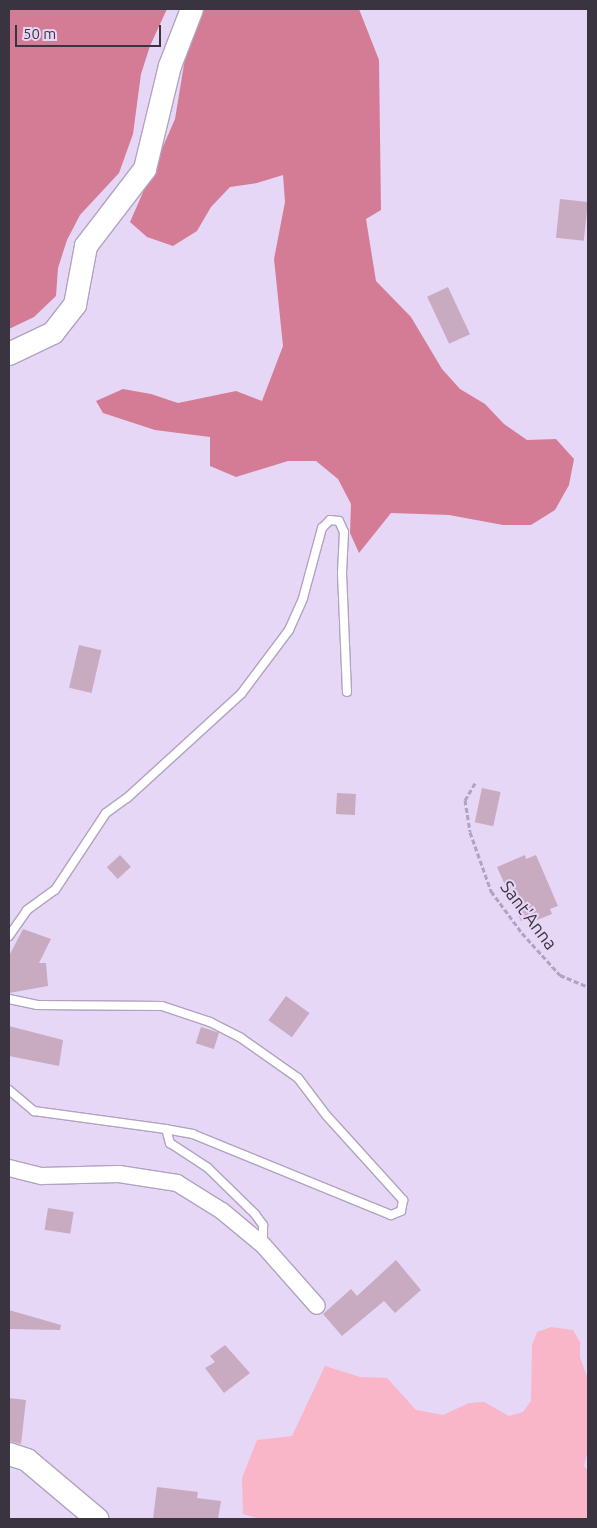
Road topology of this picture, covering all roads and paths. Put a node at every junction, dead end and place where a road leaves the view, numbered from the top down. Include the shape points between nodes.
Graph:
1 (192, 9) edge
2 (9, 354) edge
3 (347, 692) dead end
4 (475, 783) dead end
5 (9, 936) edge
6 (588, 987) edge
7 (9, 999) edge
8 (9, 1090) edge
9 (166, 1129) junction
10 (9, 1168) edge
11 (263, 1245) junction
12 (317, 1306) dead end
13 (9, 1454) edge
14 (97, 1519) edge

1 - 2 main road via 170,66 145,169 86,246 75,305 54,333
3 - 5 lane via 342,573 344,532 339,521 330,520 322,528 303,598 289,630 241,694 127,798 106,813 55,890 27,910
4 - 6 path, Sant'Anna via 465,800 470,832 491,891 522,933 560,974
7 - 9 lane via 37,1004 162,1006 234,1034 298,1078 326,1115 392,1185 403,1200 403,1207 399,1213 388,1213 193,1134
8 - 9 lane via 34,1110
9 - 11 lane via 170,1143 208,1168 255,1214 263,1225
10 - 11 street via 42,1176 119,1174 177,1183 222,1211
11 - 12 street
13 - 14 main road via 27,1460

